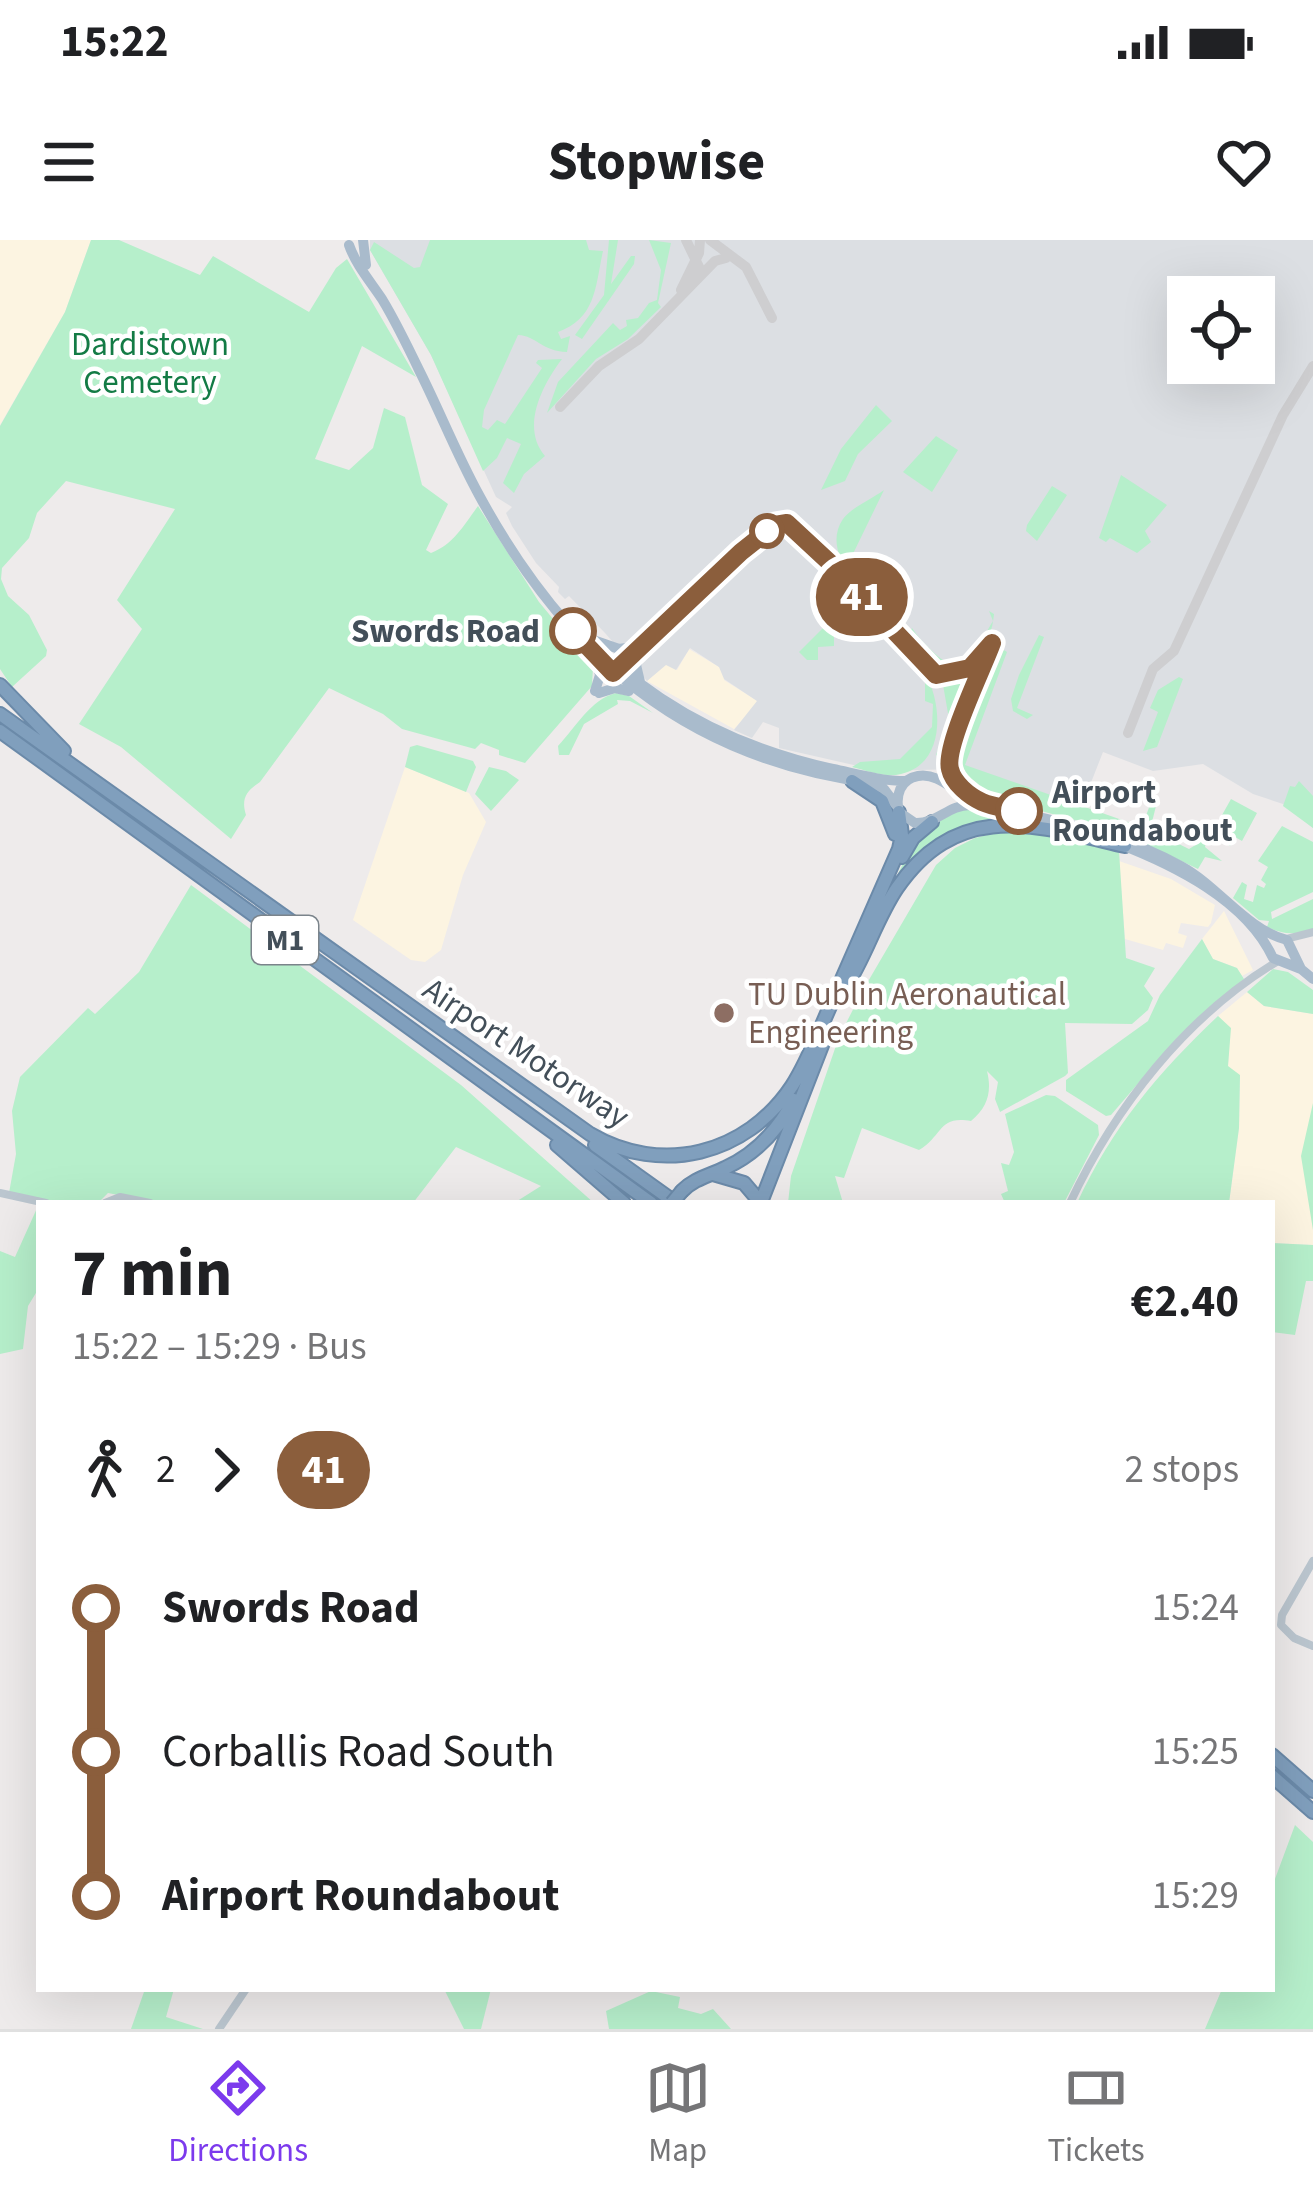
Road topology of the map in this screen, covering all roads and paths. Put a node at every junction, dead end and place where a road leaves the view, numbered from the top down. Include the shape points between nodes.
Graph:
1 (353, 241) edge
2 (587, 637) junction
3 (596, 657) junction
4 (0, 685) edge
5 (640, 690) junction
6 (0, 715) edge
7 (0, 733) edge
8 (852, 781) junction
9 (906, 781) junction
10 (945, 784) junction
11 (983, 808) junction
12 (898, 810) junction
13 (937, 819) junction
14 (1066, 831) junction
15 (1125, 846) junction
16 (197, 855) junction
17 (884, 882) junction
18 (1313, 932) edge
19 (1289, 943) junction
20 (1275, 958) junction
21 (1301, 969) junction
22 (1313, 979) edge
23 (844, 983) junction
24 (429, 1023) junction
25 (450, 1059) junction
26 (706, 1175) junction
27 (0, 1193) edge
28 (676, 1199) edge
29 (620, 1200) edge
30 (646, 1200) edge
31 (759, 1200) edge
32 (762, 1200) edge
33 (1072, 1200) edge
34 (36, 1201) edge
35 (1313, 1561) edge
36 (1313, 1646) edge
37 (1275, 1758) edge
38 (1275, 1779) edge
39 (1313, 1791) edge
40 (1311, 1811) edge
41 (244, 1992) edge
42 (219, 2029) edge

1 - 2 main road via 496,515
1 - 3 main road via 491,516
2 - 5 main road
2 - 5 main road via 641,649
3 - 5 main road
3 - 5 main road via 597,692
4 - 16 highway, M1 via 53,742
5 - 8 main road via 726,745
5 - 9 main road via 756,748
6 - 16 highway, Airport Motorway / M1
7 - 25 highway, Airport Motorway / M1
8 - 12 main road via 878,785
8 - 17 highway, M1 via 877,795 893,824
9 - 10 main road via 927,776
9 - 12 main road
10 - 13 main road via 948,803
10 - 19 main road via 966,798 1101,832 1168,859
11 - 13 main road via 961,805
11 - 14 main road
11 - 15 main road
12 - 13 main road via 915,824
12 - 17 highway, Airport Motorway / M1 via 901,842
13 - 23 highway, Airport Motorway / M1 via 913,838 894,870
14 - 15 highway, M1
14 - 23 highway, M1 via 988,827 928,855 896,890
15 - 20 main road via 1213,893
16 - 24 highway, Airport Motorway / M1
17 - 23 highway, Airport Motorway / M1
18 - 19 street
19 - 20 main road
19 - 20 main road via 1272,943
19 - 21 main road
20 - 21 main road
20 - 33 street via 1150,1074
21 - 22 main road
23 - 24 highway, Airport Motorway / M1 via 770,1112 722,1145 682,1156 603,1142
23 - 26 highway, M1 via 790,1107 746,1158
23 - 32 highway, Airport Motorway / M1
24 - 28 highway, M1
25 - 29 highway, M1
25 - 30 highway, M1
26 - 28 highway, M1
26 - 31 highway, M1 via 736,1179
27 - 34 street
35 - 36 street via 1281,1625
37 - 39 highway
38 - 40 highway
41 - 42 street

